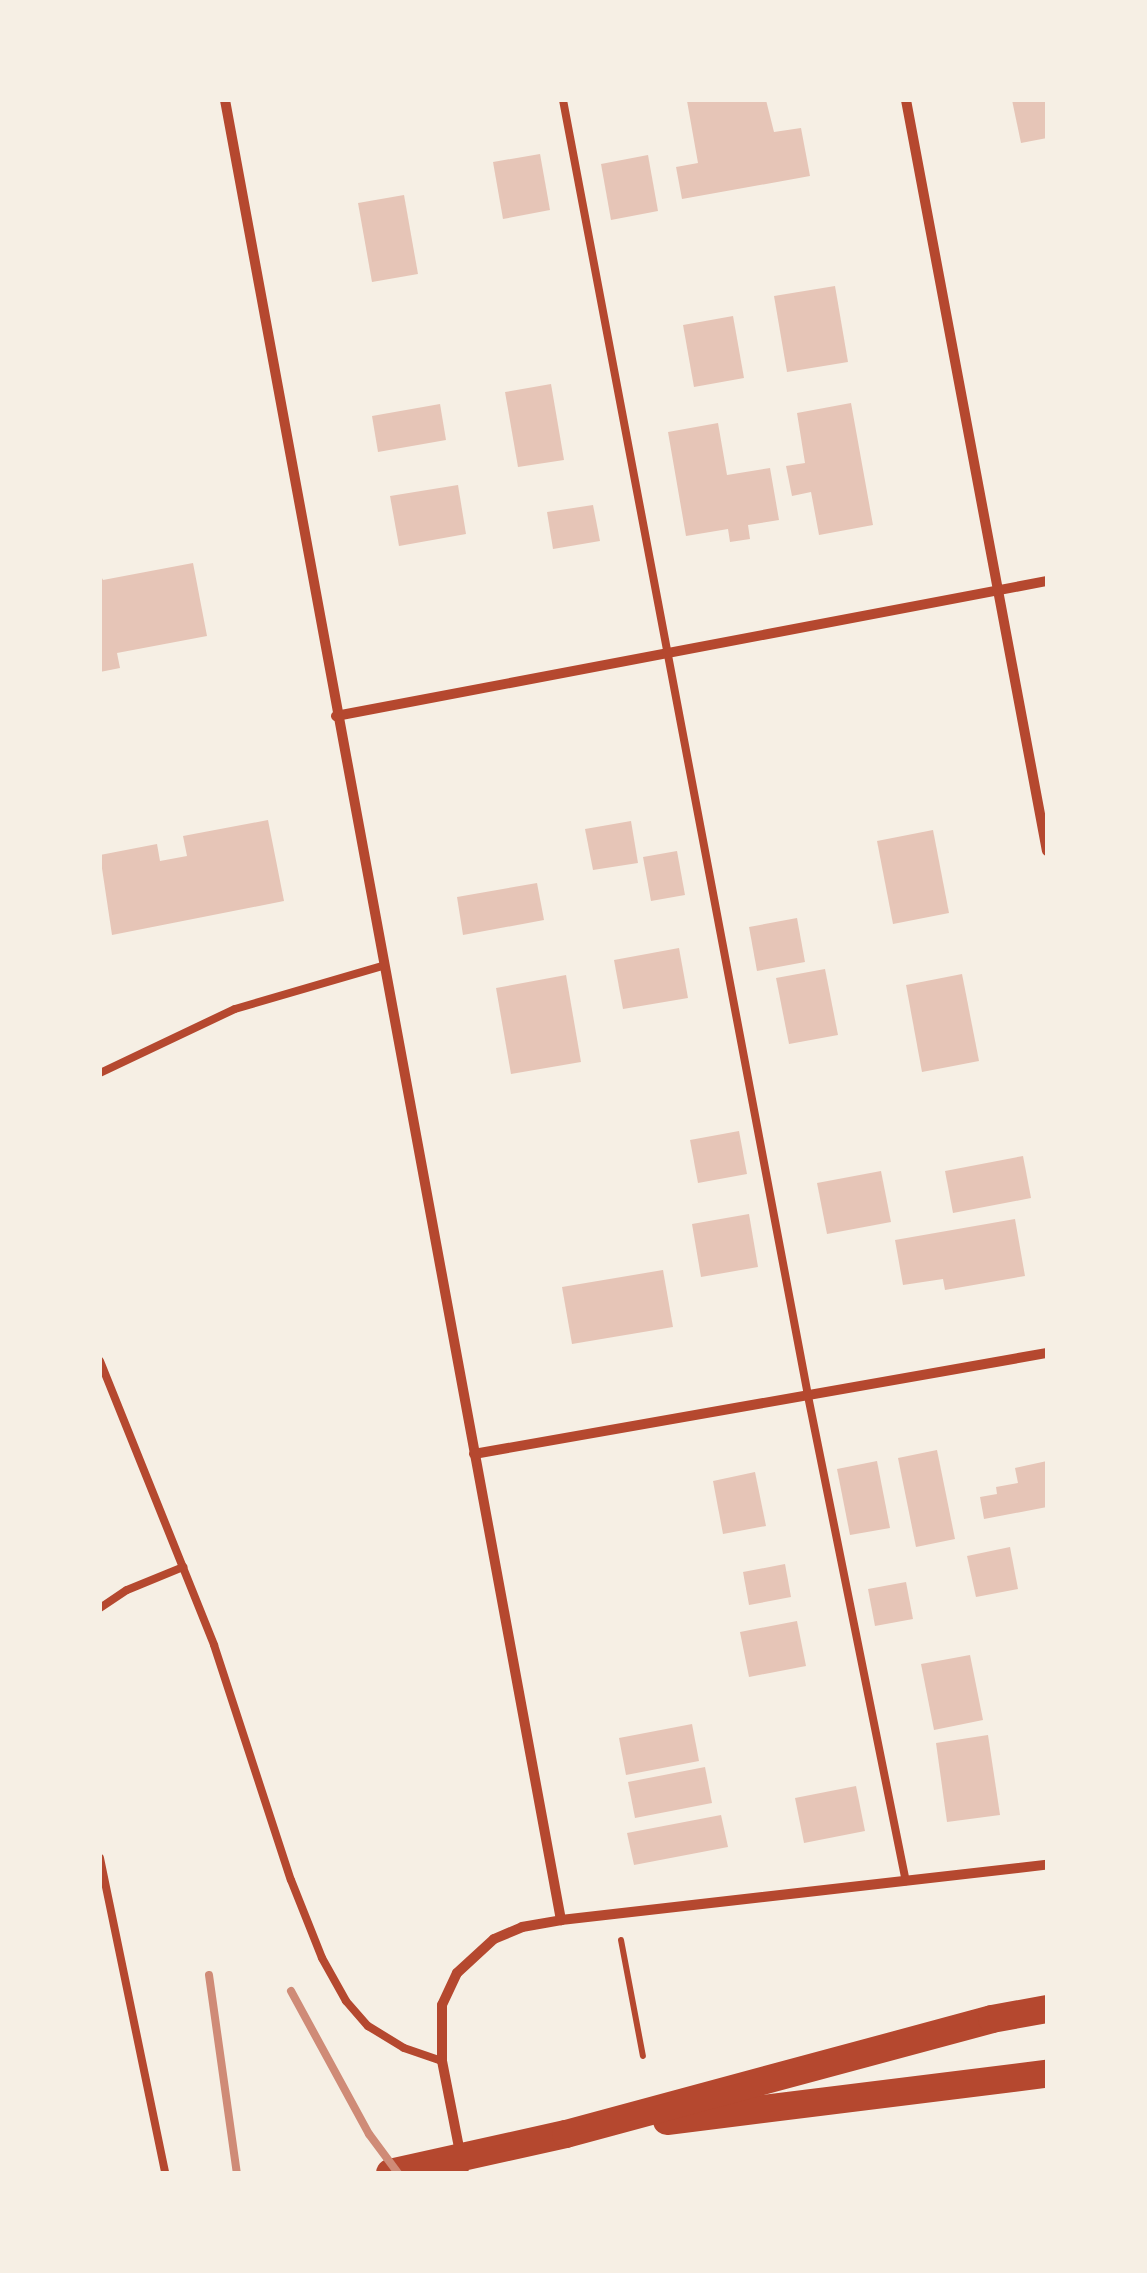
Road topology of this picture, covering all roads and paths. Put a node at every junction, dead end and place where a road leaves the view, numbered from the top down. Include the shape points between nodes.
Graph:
1 (226, 100) edge
2 (563, 100) edge
3 (906, 100) edge
4 (1047, 582) edge
5 (999, 591) junction
6 (668, 653) junction
7 (336, 716) junction
8 (1047, 851) edge
9 (382, 966) junction
10 (100, 1073) edge
11 (1047, 1353) edge
12 (100, 1361) edge
13 (808, 1396) junction
14 (474, 1454) junction
15 (183, 1567) junction
16 (100, 1608) edge
17 (100, 1858) edge
18 (1047, 1865) edge
19 (906, 1880) junction
20 (561, 1920) junction
21 (621, 1940) dead end
22 (1047, 2009) edge
23 (643, 2056) dead end
24 (442, 2061) junction
25 (1047, 2074) edge
26 (566, 2134) junction
27 (165, 2173) edge
28 (390, 2173) edge
29 (464, 2173) edge

1 - 7 street
2 - 6 lane
3 - 5 street
4 - 5 street
5 - 6 street
5 - 8 street
6 - 7 street
6 - 13 lane
7 - 9 street
9 - 10 lane via 235,1009
9 - 14 street
11 - 13 street
12 - 15 lane
13 - 14 street
13 - 19 lane
14 - 20 street
15 - 16 lane
15 - 24 lane via 291,1880 333,1980 368,2026
17 - 27 lane
18 - 19 street
19 - 20 street
20 - 24 street via 494,1938 457,1973 442,2005
21 - 23 path
22 - 26 highway
24 - 29 street
25 - 26 highway
26 - 28 highway

